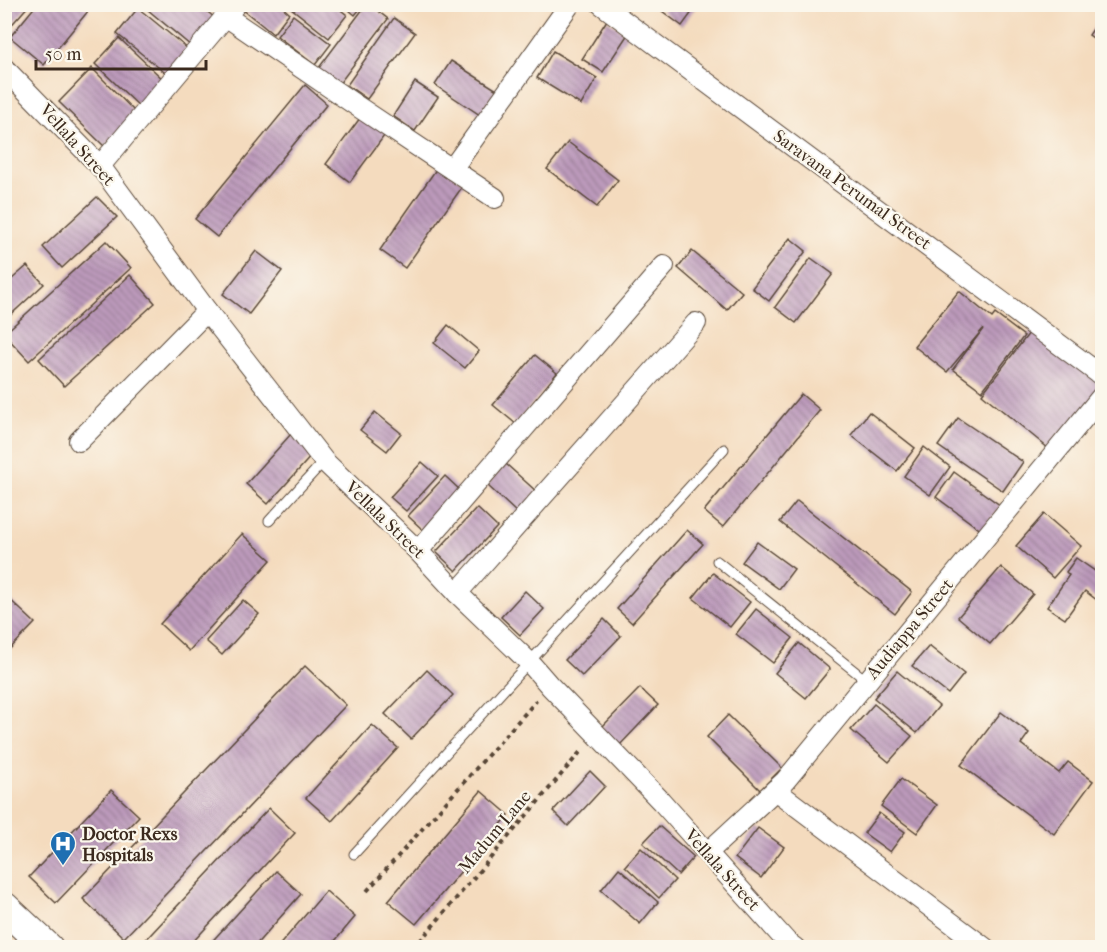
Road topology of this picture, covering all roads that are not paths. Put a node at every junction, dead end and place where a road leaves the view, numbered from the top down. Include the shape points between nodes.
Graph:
1 (570, 4) edge
2 (601, 4) edge
3 (231, 11) edge
4 (4, 68) edge
5 (100, 166) junction
6 (452, 169) junction
7 (495, 198) dead end
8 (664, 266) dead end
9 (207, 311) junction
10 (696, 323) dead end
11 (1102, 376) edge
12 (1102, 396) edge
13 (79, 441) dead end
14 (724, 449) dead end
15 (324, 460) junction
16 (269, 522) dead end
17 (418, 551) junction
18 (717, 561) dead end
19 (457, 593) junction
20 (530, 663) junction
21 (867, 681) junction
22 (775, 790) junction
23 (707, 853) junction
24 (354, 854) dead end
25 (4, 907) edge
26 (48, 948) edge
27 (795, 948) edge
28 (985, 948) edge

1 - 6 street
2 - 11 street, Saravana Perumal Street
3 - 5 street
3 - 6 street
4 - 5 street, Vellala Street
5 - 9 street, Vellala Street
6 - 7 street
8 - 17 street
9 - 13 street
9 - 15 street, Vellala Street
10 - 19 street
12 - 21 street, Audiappa Street
14 - 20 lane
15 - 16 lane
15 - 17 street, Vellala Street
17 - 19 street, Vellala Street
18 - 21 lane
19 - 20 street, Vellala Street
20 - 23 street, Vellala Street
20 - 24 lane
21 - 22 street, Audiappa Street
22 - 23 street, Audiappa Street
22 - 28 street
23 - 27 street, Vellala Street
25 - 26 main road

